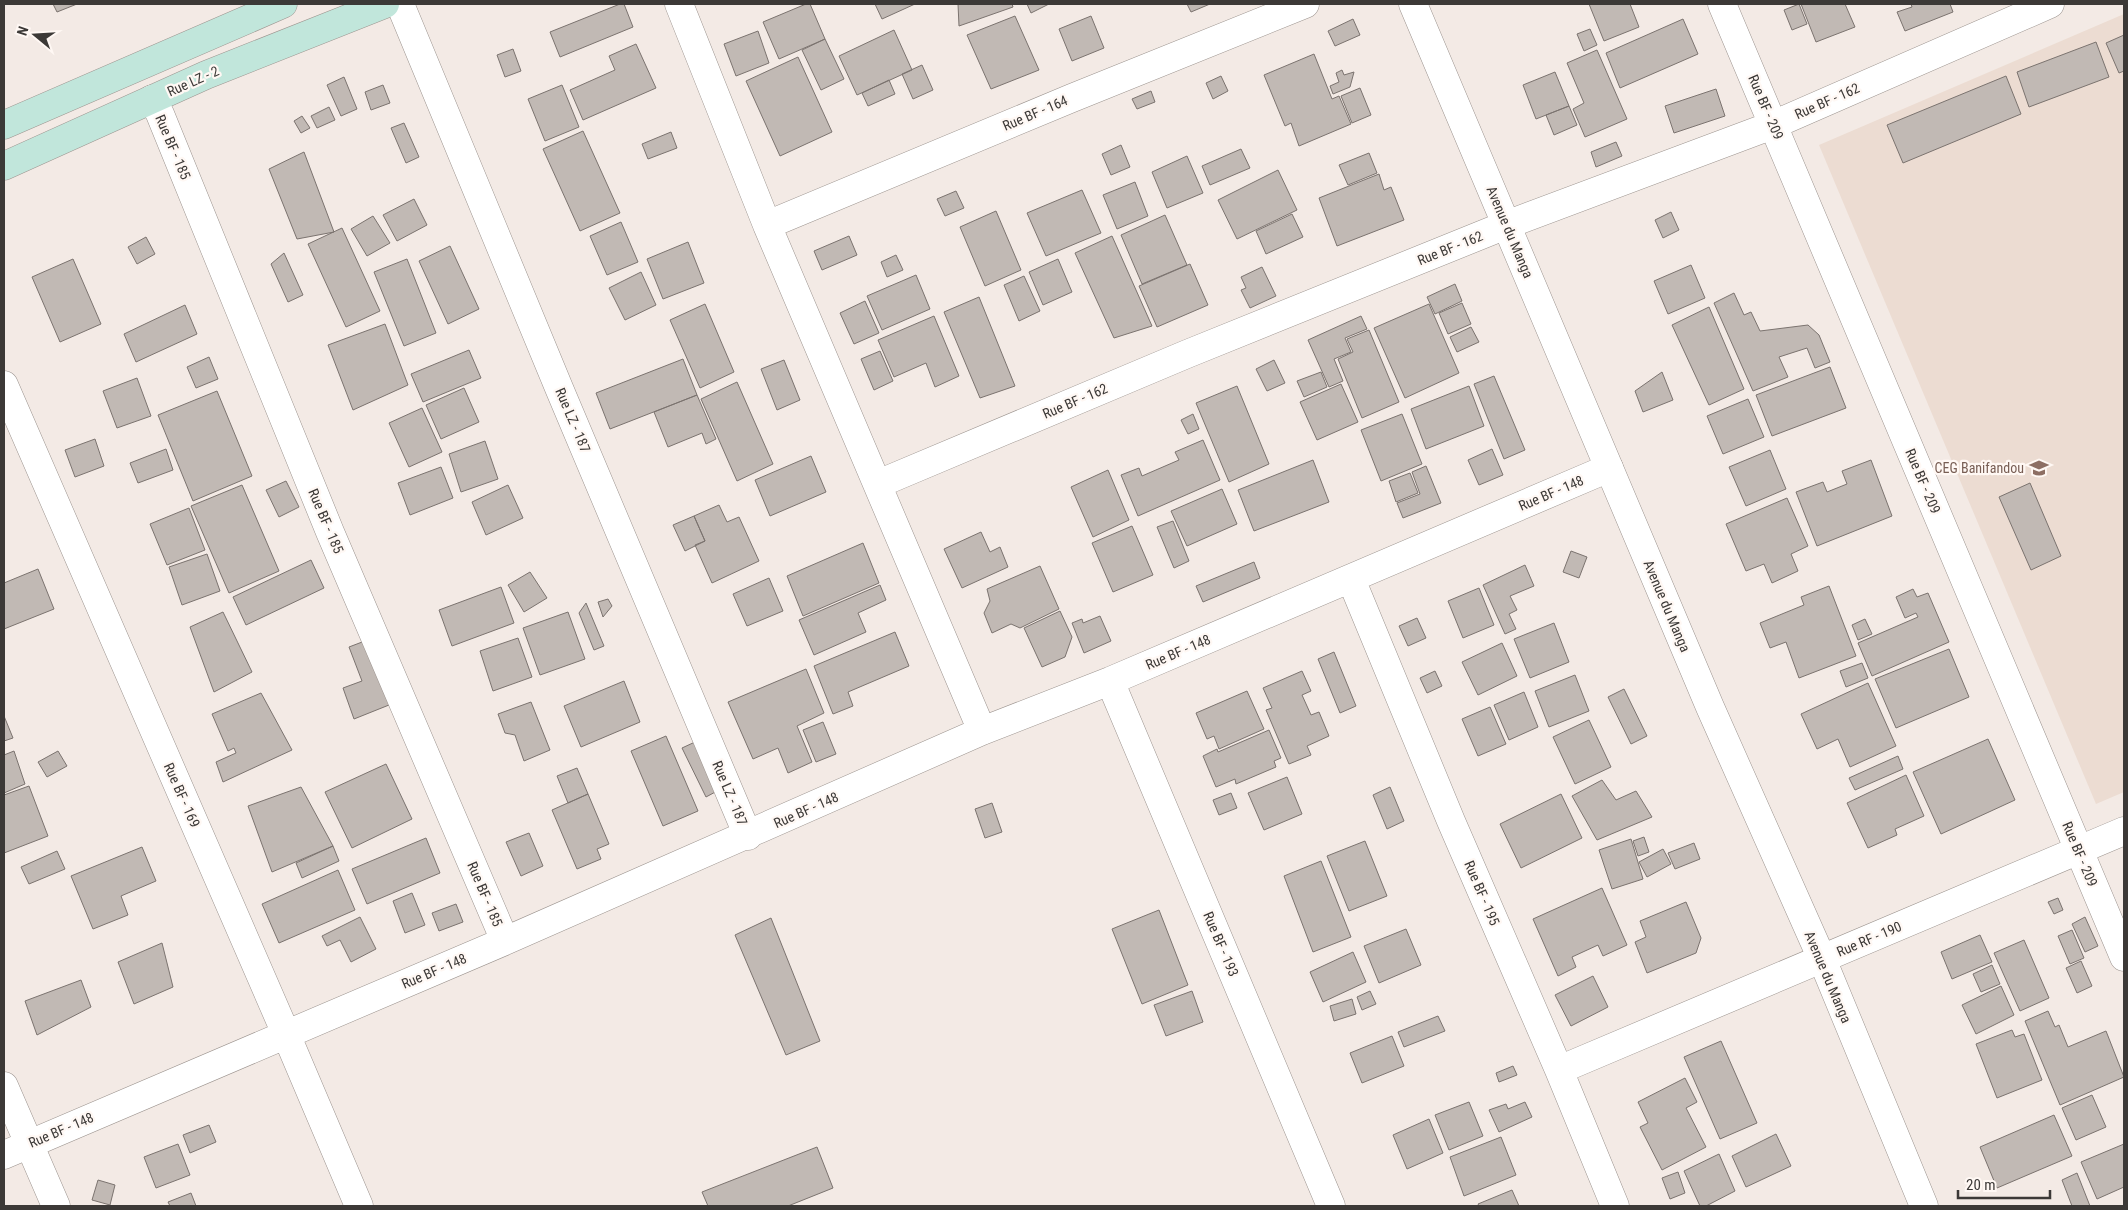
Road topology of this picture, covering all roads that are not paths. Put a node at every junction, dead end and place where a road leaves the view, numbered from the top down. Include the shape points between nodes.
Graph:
1 (283, 4) edge
2 (385, 4) edge
3 (400, 4) edge
4 (679, 4) edge
5 (1305, 4) edge
6 (1413, 4) edge
7 (1722, 4) edge
8 (2050, 4) edge
9 (152, 99) junction
10 (4, 125) edge
11 (1773, 125) junction
12 (4, 166) edge
13 (766, 225) junction
14 (1506, 225) junction
15 (4, 385) edge
16 (1609, 468) junction
17 (878, 484) junction
18 (1351, 579) junction
19 (1110, 681) junction
20 (982, 731) junction
21 (2124, 831) edge
22 (748, 836) junction
23 (2079, 851) junction
24 (505, 942) junction
25 (2124, 958) edge
26 (1822, 959) junction
27 (286, 1034) junction
28 (1559, 1070) junction
29 (4, 1086) edge
30 (29, 1144) junction
31 (4, 1155) edge
32 (56, 1206) edge
33 (359, 1206) edge
34 (1331, 1206) edge
35 (1615, 1206) edge
36 (1924, 1206) edge

1 - 10 main road
2 - 9 main road, Rue LZ - 2
3 - 22 street, Rue LZ - 187
4 - 13 street
5 - 13 street, Rue BF - 164
6 - 14 street, Avenue du Manga
7 - 11 street, Rue BF - 209
8 - 11 street, Rue BF - 162
9 - 12 main road, Rue LZ - 2
9 - 24 street, Rue BF - 185 via 330,532
11 - 14 street, Rue BF - 162
11 - 23 street, Rue BF - 209
13 - 17 street
14 - 16 street, Avenue du Manga
14 - 17 street, Rue BF - 162
15 - 27 street, Rue BF - 169
16 - 18 street, Rue BF - 148
16 - 26 street, Avenue du Manga
17 - 20 street
18 - 19 street, Rue BF - 148
18 - 28 street, Rue BF - 195
19 - 20 street, Rue BF - 148
19 - 34 street, Rue BF - 193
20 - 22 street, Rue BF - 148
21 - 23 street, Rue RF - 190
22 - 24 street, Rue BF - 148
23 - 25 street, Rue BF - 209
23 - 26 street, Rue RF - 190
24 - 27 street, Rue BF - 148
26 - 28 street, Rue RF - 190
26 - 36 street, Avenue du Manga
27 - 30 street, Rue BF - 148
27 - 33 street, Rue BF - 169
28 - 35 street, Rue BF - 195
29 - 30 street
30 - 31 street, Rue BF - 148
30 - 32 street

